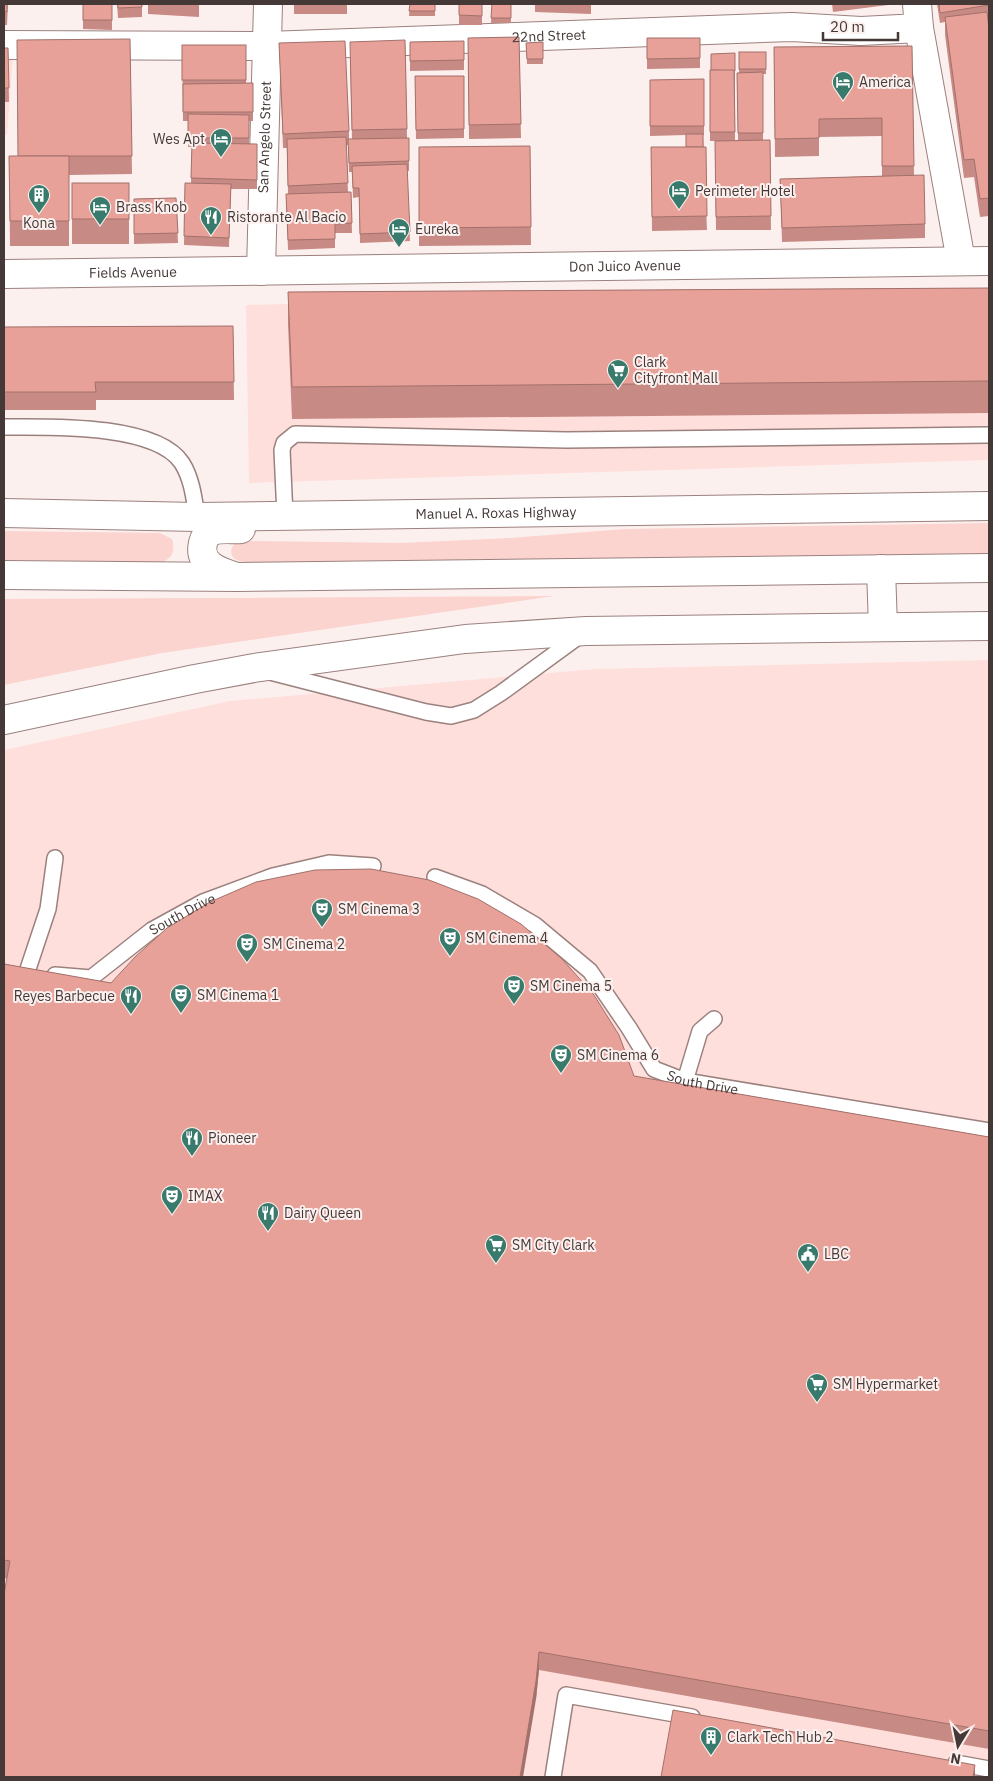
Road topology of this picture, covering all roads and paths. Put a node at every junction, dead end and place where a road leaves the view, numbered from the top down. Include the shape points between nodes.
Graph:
1 (268, 4) edge
2 (918, 16) edge
3 (4, 45) edge
4 (267, 46) junction
5 (961, 261) junction
6 (989, 261) edge
7 (262, 271) junction
8 (4, 274) edge
9 (4, 427) edge
10 (989, 435) edge
11 (989, 506) edge
12 (4, 513) edge
13 (525, 514) junction
14 (285, 516) junction
15 (197, 517) junction
16 (989, 568) edge
17 (881, 569) junction
18 (4, 575) edge
19 (236, 577) junction
20 (989, 626) edge
21 (882, 627) junction
22 (586, 631) junction
23 (254, 668) junction
24 (4, 720) edge
25 (55, 858) dead end
26 (373, 866) dead end
27 (435, 877) dead end
28 (714, 1019) dead end
29 (685, 1081) junction
30 (989, 1131) edge
31 (704, 1719) edge
32 (940, 1760) edge
33 (989, 1769) edge
34 (553, 1777) edge

1 - 4 main road, San Angelo Street
2 - 4 main road, 22nd Street via 861,31 792,27
2 - 5 main road
3 - 4 main road, 22nd Street
4 - 7 main road, San Angelo Street
5 - 6 main road, Don Juico Avenue
5 - 7 main road, Don Juico Avenue
7 - 8 main road, Fields Avenue
9 - 15 lane via 100,429 127,434 165,448 180,460 190,478
10 - 14 lane via 566,440 295,434 284,443 282,450
11 - 13 main road, Manuel A. Roxas Highway
12 - 15 main road, Manuel A. Roxas Highway
13 - 14 main road, Manuel A. Roxas Highway
13 - 19 main road via 502,525 216,530 209,533 202,546 207,563 213,569
14 - 15 main road, Manuel A. Roxas Highway
16 - 17 main road
17 - 19 main road
17 - 21 main road
18 - 19 main road
20 - 21 main road
21 - 22 main road
22 - 23 main road via 465,639
22 - 23 lane via 474,710 451,716
23 - 24 main road
25 - 26 lane, South Drive via 48,909 19,971 91,978 152,930 202,902 273,876 329,863
27 - 29 lane, South Drive via 482,894 535,925 590,971 654,1069
28 - 29 lane via 700,1031
29 - 30 lane, South Drive
31 - 34 lane via 566,1694
32 - 33 lane

